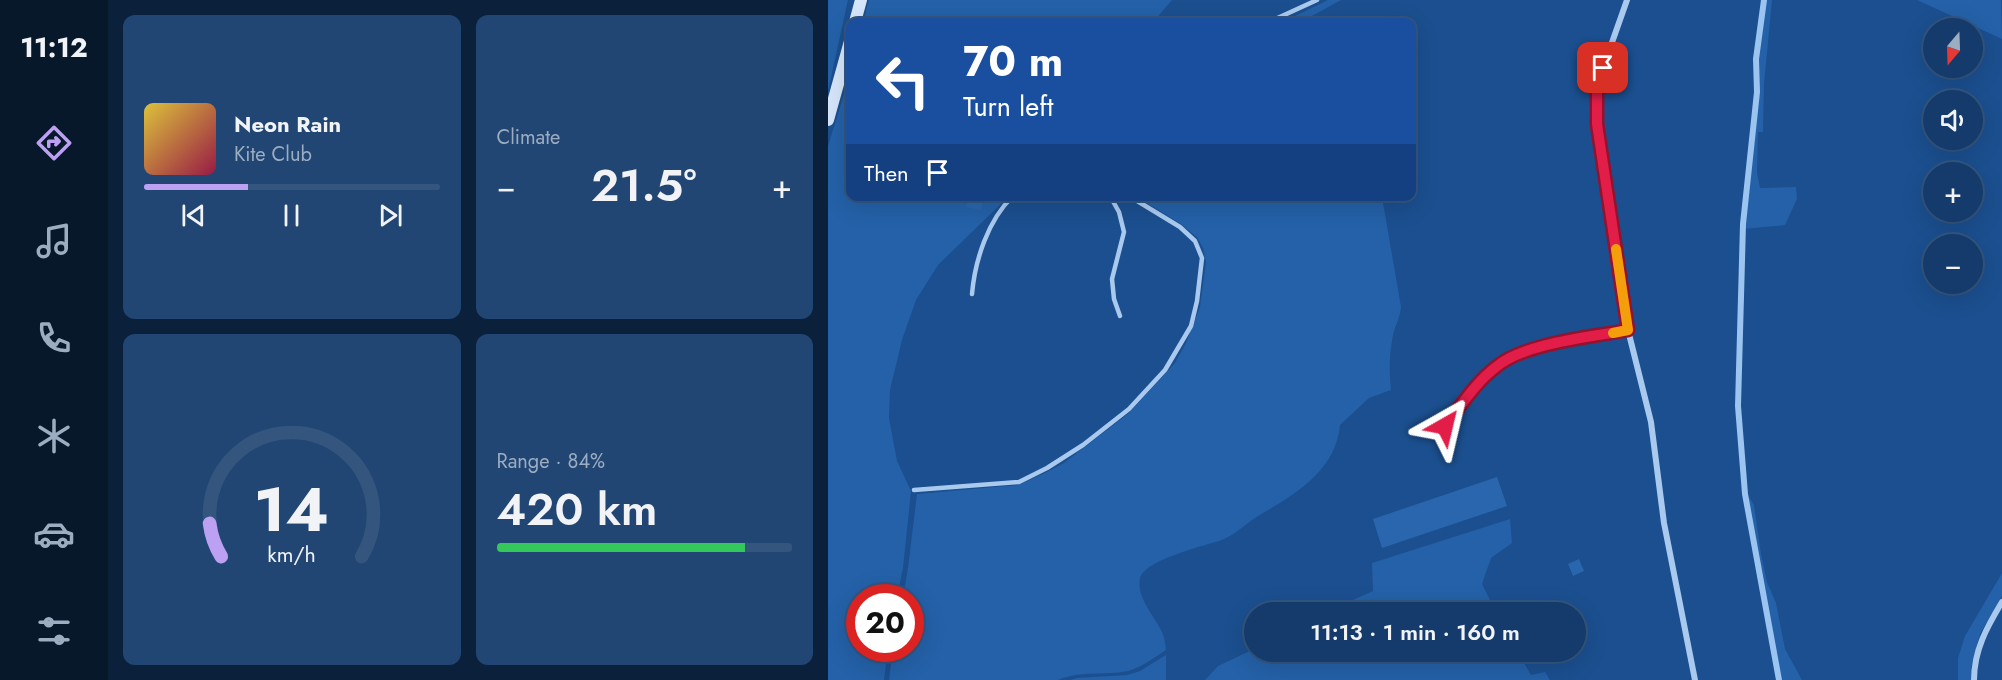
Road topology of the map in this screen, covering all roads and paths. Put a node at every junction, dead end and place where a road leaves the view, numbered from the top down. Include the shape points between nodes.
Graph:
1 (861, 0) edge
2 (1317, 0) edge
3 (1627, 0) edge
4 (856, 18) edge
5 (1278, 18) edge
6 (846, 55) edge
7 (828, 120) edge
8 (1008, 201) edge
9 (1113, 201) edge
10 (1137, 201) edge
11 (972, 294) dead end
12 (1120, 316) dead end
13 (1628, 330) junction
14 (1445, 426) dead end
15 (914, 490) dead end
16 (2002, 602) edge
17 (1695, 680) edge
18 (1974, 680) edge

1 - 4 main road
2 - 5 lane
3 - 13 street via 1603,68 1597,114
6 - 7 main road
8 - 11 lane via 988,234 974,270
9 - 12 lane via 1124,232 1112,279
10 - 15 lane via 1180,227 1195,241 1202,258 1191,326 1165,370 1129,409 1083,445 1019,482
13 - 14 lane via 1520,353 1497,365
13 - 17 street via 1651,422 1664,523
16 - 18 street via 1983,635

